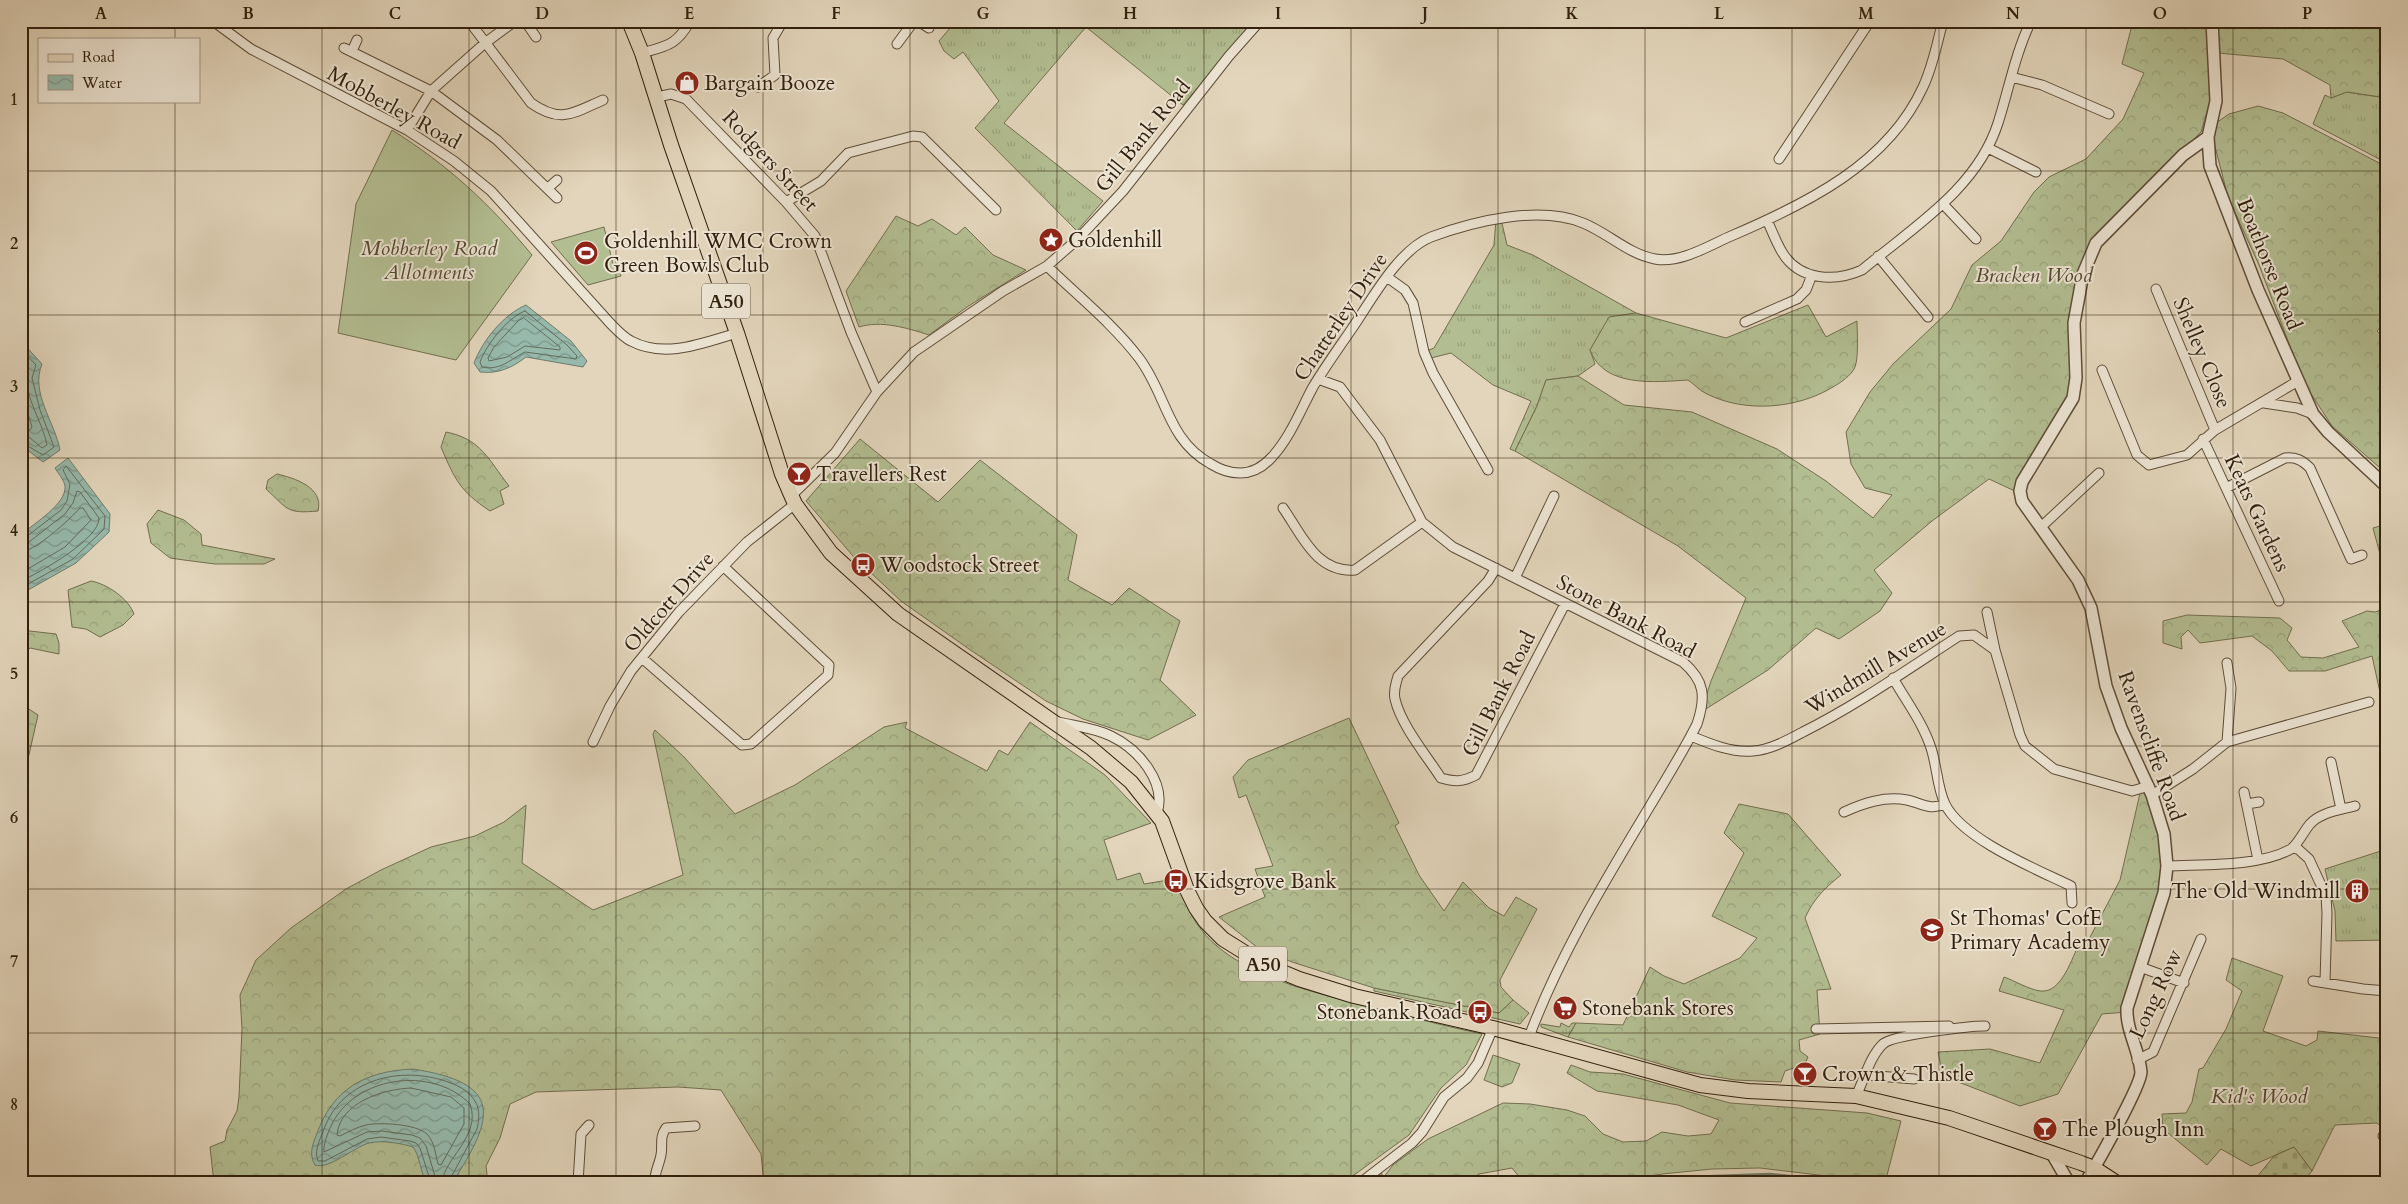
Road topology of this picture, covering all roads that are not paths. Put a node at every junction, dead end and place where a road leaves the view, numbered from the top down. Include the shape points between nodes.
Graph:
1 (213, 21) edge
2 (469, 21) edge
3 (515, 21) edge
4 (525, 21) edge
5 (629, 21) edge
6 (690, 21) edge
7 (784, 21) edge
8 (914, 21) edge
9 (918, 21) edge
10 (1260, 21) edge
11 (1870, 21) edge
12 (1943, 21) edge
13 (2031, 21) edge
14 (2212, 21) edge
15 (929, 28) dead end
16 (536, 37) dead end
17 (358, 40) dead end
18 (485, 43) junction
19 (897, 44) dead end
20 (642, 53) junction
21 (2011, 77) junction
22 (758, 87) dead end
23 (431, 91) junction
24 (657, 97) junction
25 (603, 100) dead end
26 (2104, 100) dead end
27 (407, 130) junction
28 (2208, 137) junction
29 (1988, 148) junction
30 (1779, 159) dead end
31 (2036, 172) dead end
32 (557, 180) dead end
33 (548, 188) junction
34 (557, 198) dead end
35 (786, 202) junction
36 (1943, 204) junction
37 (996, 210) dead end
38 (1767, 220) junction
39 (1976, 239) dead end
40 (1878, 256) junction
41 (1047, 266) junction
42 (1812, 275) junction
43 (1387, 278) junction
44 (2156, 290) dead end
45 (1928, 317) dead end
46 (1744, 322) dead end
47 (737, 333) junction
48 (2102, 370) dead end
49 (1318, 378) junction
50 (2298, 382) junction
51 (877, 392) junction
52 (2264, 403) junction
53 (2313, 414) junction
54 (2215, 430) junction
55 (2204, 439) junction
56 (1488, 470) dead end
57 (2099, 473) dead end
58 (2387, 486) edge
59 (2226, 488) junction
60 (1554, 496) dead end
61 (792, 501) junction
62 (1283, 508) dead end
63 (1422, 522) junction
64 (2041, 527) junction
65 (2362, 555) dead end
66 (722, 566) junction
67 (1496, 568) junction
68 (1515, 578) junction
69 (2279, 602) dead end
70 (1565, 604) junction
71 (1987, 612) dead end
72 (1995, 650) junction
73 (642, 658) junction
74 (2231, 668) dead end
75 (1893, 678) junction
76 (2369, 702) dead end
77 (1050, 719) junction
78 (1691, 736) junction
79 (593, 742) dead end
80 (2227, 742) junction
81 (2331, 762) dead end
82 (2150, 791) junction
83 (2244, 792) dead end
84 (2259, 802) dead end
85 (1945, 804) junction
86 (2247, 804) junction
87 (2355, 806) dead end
88 (2341, 809) junction
89 (1844, 812) dead end
90 (1157, 813) junction
91 (2292, 848) junction
92 (2258, 860) junction
93 (2167, 866) junction
94 (2072, 903) dead end
95 (2201, 939) dead end
96 (2140, 967) junction
97 (2313, 981) dead end
98 (2325, 982) junction
99 (2184, 983) junction
100 (2387, 990) edge
101 (1960, 1026) junction
102 (1985, 1026) dead end
103 (1493, 1028) junction
104 (1816, 1029) dead end
105 (1529, 1037) junction
106 (2137, 1060) junction
107 (1866, 1075) junction
108 (1914, 1080) dead end
109 (1856, 1096) junction
110 (589, 1125) dead end
111 (695, 1126) dead end
112 (2051, 1152) junction
113 (2094, 1168) junction
114 (578, 1183) edge
115 (655, 1183) edge
116 (1360, 1183) edge
117 (2069, 1183) edge
118 (2085, 1183) edge
119 (2117, 1183) edge

1 - 27 street, Mobberley Road via 259,54
2 - 18 street
3 - 18 street
4 - 16 street
5 - 20 main road, A50
6 - 20 street via 680,38 672,44
7 - 22 street via 773,38 777,77
8 - 19 street
9 - 15 street
10 - 41 street, Gill Bank Road via 1123,191 1079,238
11 - 30 street
12 - 38 street, Chatterley Drive via 1924,84 1898,129 1876,152 1806,202
13 - 21 street
14 - 28 street, Boathorse Road via 2216,101
17 - 23 street via 348,50
18 - 23 street
18 - 25 street via 531,103 543,111 556,116 570,114
20 - 24 main road, A50
21 - 26 street via 2042,85 2105,112
21 - 29 street
23 - 27 street
23 - 33 street via 497,140
24 - 35 street, Rodgers Street via 671,94 686,99
24 - 47 main road, A50
27 - 47 street, Mobberley Road via 454,161 491,191 629,340 642,346 686,348
28 - 50 street, Boathorse Road via 2210,166
28 - 64 street, Ravenscliffe Road via 2183,155 2096,243 2083,274 2074,323 2076,378 2073,398 2022,482 2020,491 2022,501
29 - 31 street
29 - 36 street via 1969,177
32 - 33 street
33 - 34 street
35 - 37 street via 821,181 848,153 912,136 922,137
35 - 51 street, Rodgers Street via 815,236
36 - 39 street
36 - 40 street
38 - 42 street via 1783,254
38 - 43 street, Chatterley Drive via 1694,252 1674,259 1656,260 1584,223 1526,214 1428,238 1408,253
40 - 42 street via 1862,270 1846,277
40 - 45 street
41 - 49 street, Chatterley Drive via 1140,359 1156,385 1176,433 1194,453 1218,468 1241,473 1256,470 1271,458
41 - 51 street via 1003,291 914,352
42 - 46 street via 1806,290 1797,299
43 - 49 street, Chatterley Drive
43 - 56 street via 1405,290 1412,303 1424,352 1433,373
44 - 54 street, Shelley Close
47 - 61 main road, A50
48 - 55 street via 2137,455 2149,465 2187,455
49 - 63 street, Stone Bank Road via 1340,387 1380,440
50 - 52 street
50 - 53 street, Boathorse Road
51 - 61 street via 835,453
52 - 53 street
52 - 54 street
53 - 58 street, Boathorse Road
54 - 55 street
55 - 59 street, Keats Gardens
57 - 64 street
59 - 65 street via 2285,458 2303,461 2310,468 2352,560
59 - 69 street, Keats Gardens
60 - 68 street
61 - 66 street, Oldcott Drive
61 - 77 main road, A50 via 831,553 898,614
62 - 63 street via 1320,561 1341,571 1355,570
63 - 67 street, Stone Bank Road via 1452,547
64 - 82 street, Ravenscliffe Road via 2078,580 2091,608 2106,686
66 - 73 street, Oldcott Drive
66 - 73 street via 828,665 828,675 751,744 742,745
67 - 68 street, Stone Bank Road
67 - 70 street, Gill Bank Road via 1488,581 1398,676 1394,687 1402,717 1441,778 1453,782 1466,781 1476,775
68 - 70 street, Stone Bank Road
70 - 78 street, Stone Bank Road via 1683,662 1695,673 1703,698
71 - 72 street
72 - 75 street, Windmill Avenue via 1974,635 1959,636
72 - 82 street via 2020,735 2034,756 2054,769 2132,791
73 - 79 street, Oldcott Drive via 610,706
74 - 80 street
75 - 78 street, Windmill Avenue via 1831,718 1788,740 1754,751 1714,746
75 - 85 street via 1925,732
76 - 80 street
77 - 90 main road, A50 via 1110,762
77 - 90 street via 1110,736 1131,749 1155,781 1160,800
78 - 105 street, Stone Bank Road via 1600,889 1564,956
80 - 82 street via 2193,769
81 - 88 street via 2338,772
82 - 93 street, Ravenscliffe Road via 2164,834
83 - 86 street
84 - 86 street
85 - 89 street via 1930,808 1906,800 1882,800 1865,802
85 - 94 street via 1957,820 1978,838 2071,886
86 - 92 street
87 - 88 street
88 - 91 street via 2324,814 2311,823
90 - 103 main road, A50 via 1196,908 1205,921 1238,950 1299,979 1354,996
91 - 92 street
91 - 98 street via 2309,859 2326,896
92 - 93 street
93 - 96 street, Ravenscliffe Road via 2164,893
95 - 99 street, Long Row
96 - 99 street
96 - 106 street, Ravenscliffe Road via 2126,1022
97 - 98 street
98 - 100 street
99 - 106 street, Long Row via 2153,1052
101 - 102 street
101 - 104 street
101 - 107 street via 1895,1037 1883,1044
103 - 105 main road, A50
103 - 116 street via 1478,1063 1467,1078 1444,1097 1422,1132
105 - 109 main road, A50 via 1700,1085 1748,1091
106 - 113 street, Long Row via 2141,1073
107 - 108 street
107 - 109 street
109 - 112 main road, A50 via 1950,1118
110 - 114 street via 580,1134
111 - 115 street via 666,1128 662,1134 662,1154 654,1172
112 - 113 main road, A50
112 - 117 street
113 - 118 street, Long Row
113 - 119 main road, A50

